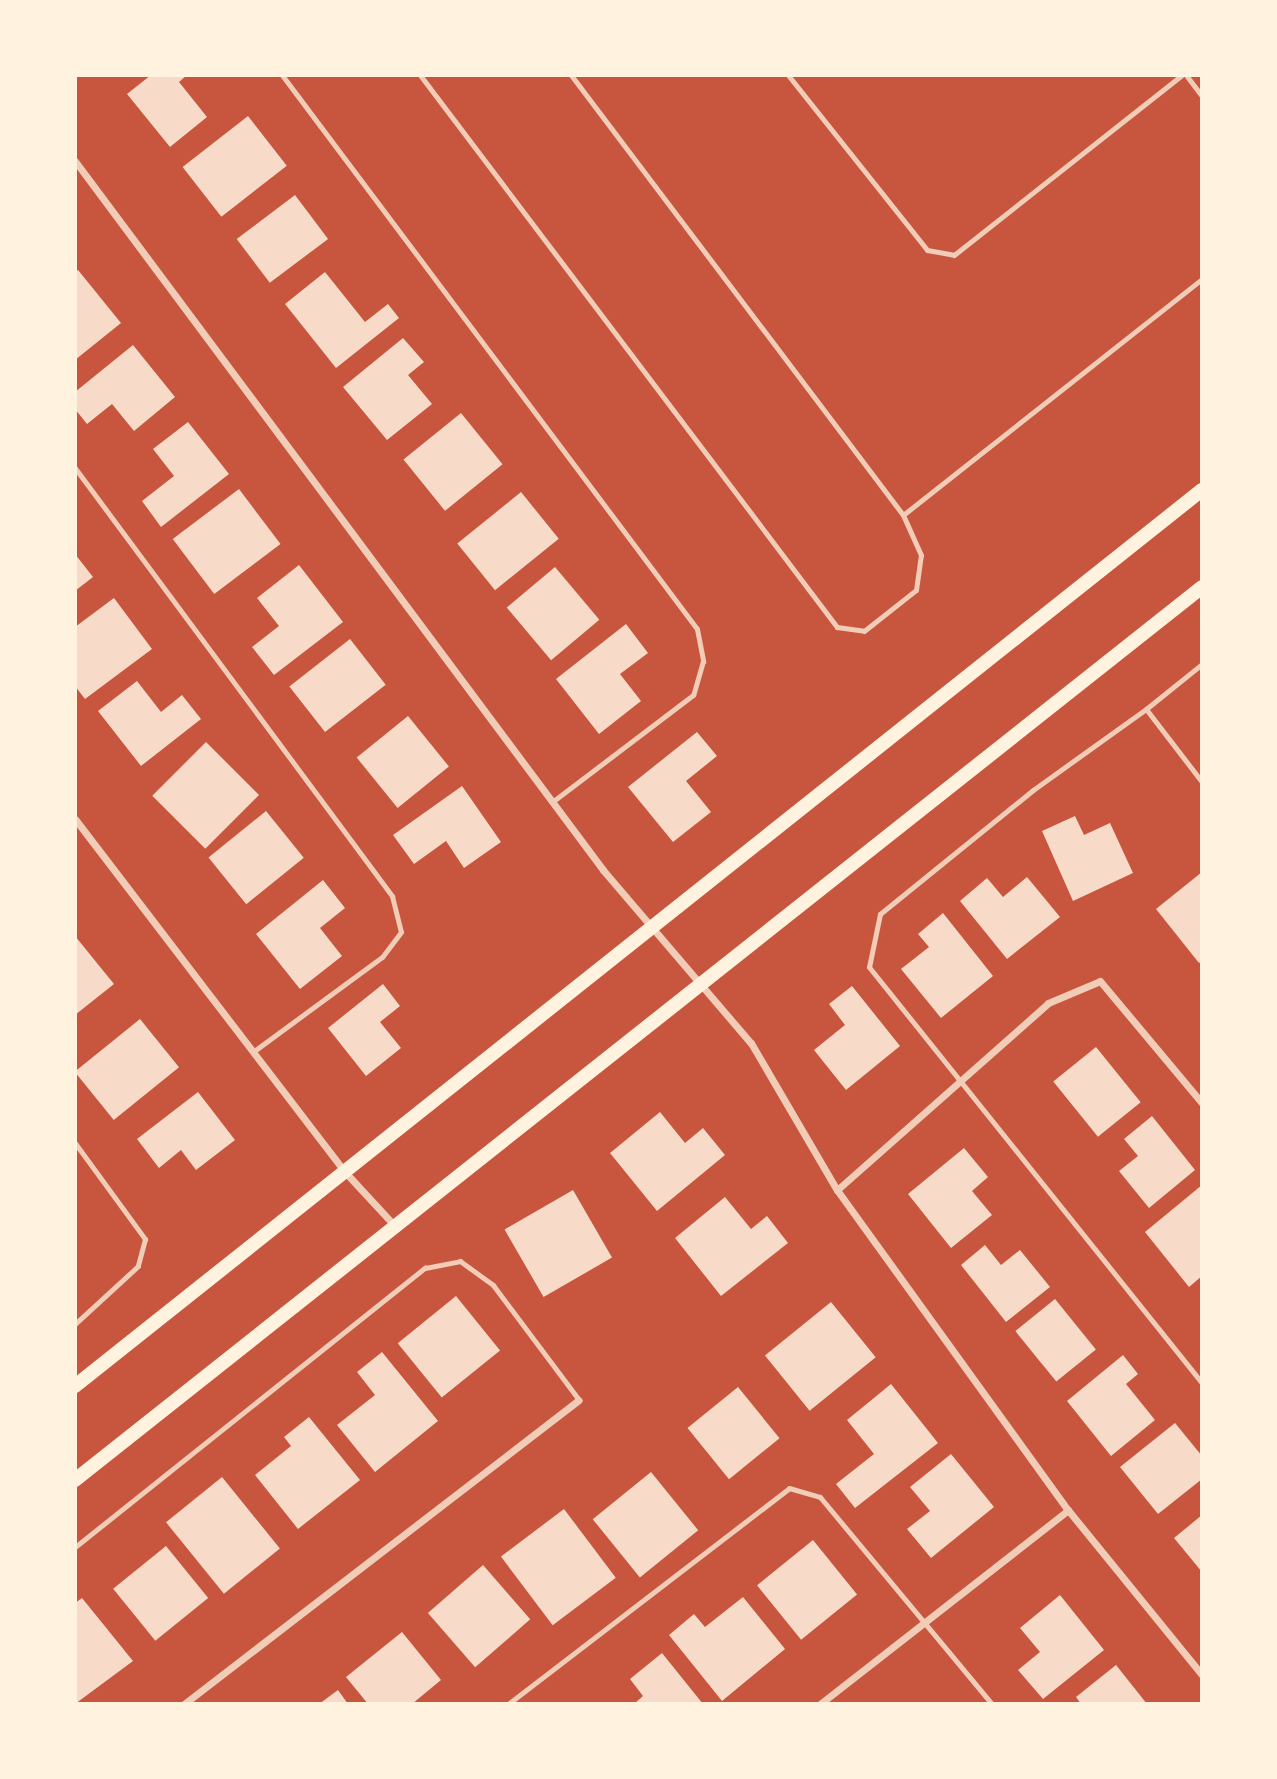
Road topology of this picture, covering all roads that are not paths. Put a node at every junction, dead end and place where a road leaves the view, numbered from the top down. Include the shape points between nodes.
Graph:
1 (282, 75) edge
2 (420, 75) edge
3 (571, 75) edge
4 (788, 75) edge
5 (1184, 75) edge
6 (1202, 96) edge
7 (75, 161) edge
8 (1202, 279) edge
9 (75, 468) edge
10 (1202, 490) edge
11 (903, 515) junction
12 (1202, 587) edge
13 (1202, 664) edge
14 (1146, 709) junction
15 (1202, 782) edge
16 (552, 802) junction
17 (75, 819) edge
18 (82, 829) junction
19 (75, 835) edge
20 (651, 928) junction
21 (699, 986) junction
22 (254, 1051) junction
23 (960, 1082) junction
24 (1202, 1103) edge
25 (75, 1143) edge
26 (345, 1172) junction
27 (837, 1190) junction
28 (395, 1226) junction
29 (75, 1324) edge
30 (1202, 1383) edge
31 (75, 1386) edge
32 (579, 1399) joint
33 (75, 1480) edge
34 (1068, 1510) junction
35 (75, 1547) edge
36 (923, 1623) junction
37 (1202, 1675) edge
38 (184, 1704) edge
39 (508, 1704) edge
40 (820, 1704) edge
41 (992, 1704) edge

1 - 16 lane via 697,629 703,661 694,695
2 - 11 lane via 836,627 864,631 916,590 922,555
3 - 11 lane
4 - 5 lane via 927,250 954,255
5 - 6 lane
7 - 16 street
8 - 11 lane
9 - 22 lane via 392,895 401,932 382,957
10 - 20 main road
12 - 21 main road
13 - 14 lane
14 - 15 lane
14 - 23 lane via 1033,790 880,914 869,967
16 - 20 street
17 - 18 street
18 - 19 street
18 - 22 street
20 - 21 street
20 - 26 main road
21 - 27 street via 751,1043
21 - 28 main road
22 - 26 street
23 - 24 street via 1048,1003 1100,981
23 - 27 street
23 - 30 lane
25 - 29 lane via 145,1240 138,1266
26 - 28 street
26 - 31 main road
27 - 34 street
28 - 33 main road
32 - 35 lane via 493,1285 460,1261 425,1268
32 - 38 street
34 - 36 street
34 - 37 street
36 - 39 lane via 820,1497 789,1488
36 - 40 street
36 - 41 lane

